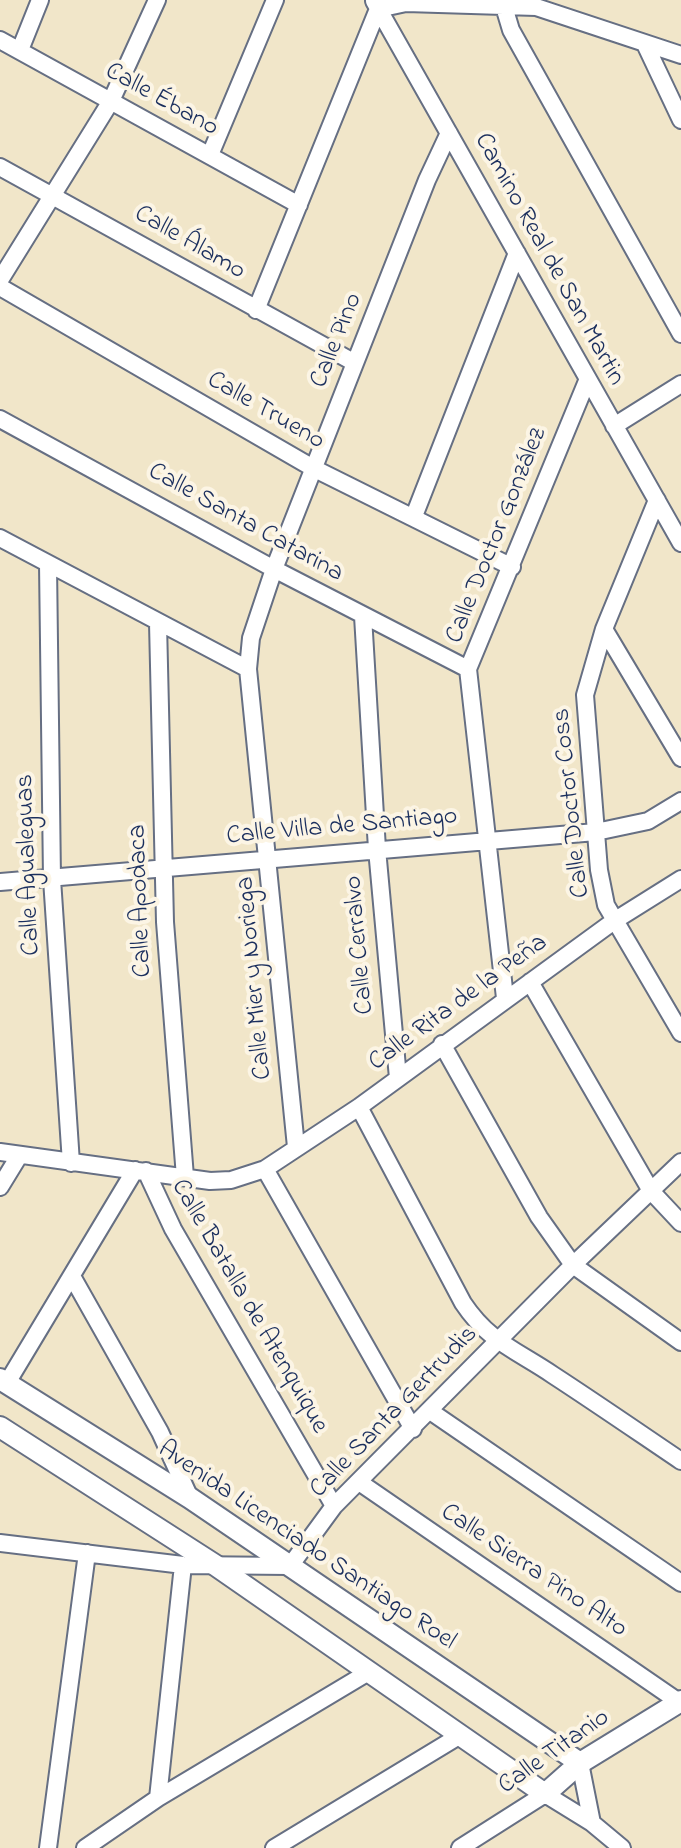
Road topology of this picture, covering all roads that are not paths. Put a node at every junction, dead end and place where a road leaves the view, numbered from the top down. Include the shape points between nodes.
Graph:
1 (40, 0) edge
2 (157, 0) edge
3 (275, 0) edge
4 (502, 3) edge
5 (376, 4) edge
6 (0, 40) edge
7 (645, 44) junction
8 (20, 50) junction
9 (681, 55) edge
10 (111, 101) junction
11 (681, 120) edge
12 (449, 133) junction
13 (210, 155) junction
14 (0, 167) edge
15 (54, 194) junction
16 (299, 205) junction
17 (517, 253) junction
18 (0, 280) edge
19 (0, 287) edge
20 (256, 310) junction
21 (681, 334) edge
22 (355, 363) junction
23 (587, 381) junction
24 (681, 384) edge
25 (0, 419) edge
26 (614, 426) junction
27 (313, 468) junction
28 (657, 500) junction
29 (414, 516) junction
30 (0, 538) edge
31 (681, 543) edge
32 (48, 564) junction
33 (512, 567) junction
34 (274, 569) junction
35 (363, 616) junction
36 (158, 623) junction
37 (604, 629) junction
38 (248, 669) junction
39 (468, 669) junction
40 (681, 758) edge
41 (681, 801) edge
42 (596, 832) junction
43 (485, 840) junction
44 (377, 849) junction
45 (269, 858) junction
46 (164, 866) junction
47 (52, 879) junction
48 (681, 879) edge
49 (0, 882) edge
50 (614, 921) junction
51 (530, 982) junction
52 (505, 998) junction
53 (681, 1033) edge
54 (442, 1044) junction
55 (398, 1078) junction
56 (359, 1107) junction
57 (296, 1147) junction
58 (0, 1152) edge
59 (19, 1156) junction
60 (681, 1162) edge
61 (71, 1163) junction
62 (265, 1169) junction
63 (140, 1170) junction
64 (185, 1177) junction
65 (0, 1187) edge
66 (651, 1191) junction
67 (681, 1223) edge
68 (573, 1265) junction
69 (73, 1278) junction
70 (497, 1342) junction
71 (681, 1342) edge
72 (3, 1381) edge
73 (430, 1411) junction
74 (0, 1427) edge
75 (413, 1429) junction
76 (681, 1461) edge
77 (359, 1482) junction
78 (190, 1498) junction
79 (334, 1506) junction
80 (0, 1543) edge
81 (87, 1553) junction
82 (183, 1565) junction
83 (215, 1565) junction
84 (290, 1566) junction
85 (681, 1583) edge
86 (367, 1673) junction
87 (680, 1701) edge
88 (459, 1736) junction
89 (580, 1763) junction
90 (545, 1794) junction
91 (158, 1798) junction
92 (592, 1823) junction
93 (48, 1848) edge
94 (85, 1848) edge
95 (274, 1848) edge
96 (460, 1848) edge
97 (622, 1848) edge

1 - 8 street
2 - 10 street
3 - 13 street
4 - 5 street
4 - 7 street via 563,14
4 - 21 street via 531,67
5 - 12 street, Camino Real de San Martin
5 - 16 street
6 - 8 street, Calle Ébano
7 - 9 street
7 - 11 street
8 - 10 street, Calle Ébano
10 - 13 street, Calle Ébano
10 - 15 street
12 - 17 street, Camino Real de San Martin
12 - 22 street, Calle Pino
13 - 16 street, Calle Ébano
14 - 15 street, Calle Álamo
15 - 18 street
15 - 20 street, Calle Álamo
16 - 20 street
17 - 23 street, Camino Real de San Martin
17 - 29 street
19 - 27 street, Calle Trueno
20 - 22 street, Calle Álamo
22 - 27 street, Calle Pino
23 - 26 street, Camino Real de San Martin
23 - 33 street, Calle Doctor González
24 - 26 street
25 - 34 street, Calle Santa Catarina
26 - 28 street, Camino Real de San Martin
27 - 29 street, Calle Trueno
27 - 34 street, Calle Pino
28 - 31 street, Camino Real de San Martin
28 - 37 street, Calle Doctor Coss
29 - 33 street, Calle Trueno
30 - 32 street
32 - 36 street
32 - 47 street, Calle Agualeguas
33 - 39 street, Calle Doctor González
34 - 35 street, Calle Santa Catarina
34 - 38 street, Calle Mier y Noriega via 253,628
35 - 39 street, Calle Santa Catarina
35 - 44 street, Calle Cerralvo
36 - 38 street
36 - 46 street, Calle Apodaca
37 - 40 street
37 - 42 street, Calle Doctor Coss via 585,695
38 - 45 street, Calle Mier y Noriega
39 - 43 street, Calle Doctor González
41 - 42 street, Calle Villa de Santiago via 648,821
42 - 43 street, Calle Villa de Santiago
42 - 50 street, Calle Doctor Coss via 602,888
43 - 44 street, Calle Villa de Santiago
43 - 52 street, Calle Doctor González
44 - 45 street, Calle Villa de Santiago
44 - 55 street, Calle Cerralvo
45 - 46 street, Calle Villa de Santiago
45 - 57 street, Calle Mier y Noriega
46 - 47 street, Calle Villa de Santiago
46 - 64 street, Calle Apodaca
47 - 49 street, Calle Villa de Santiago
47 - 61 street, Calle Agualeguas
48 - 50 street, Calle Rita de la Peña
50 - 51 street, Calle Rita de la Peña
50 - 53 street, Calle Doctor Coss
51 - 52 street, Calle Rita de la Peña
51 - 66 street
52 - 54 street, Calle Rita de la Peña
54 - 55 street, Calle Rita de la Peña
54 - 68 street via 539,1217
55 - 56 street, Calle Rita de la Peña
56 - 57 street, Calle Rita de la Peña
56 - 70 street via 463,1303
57 - 62 street, Calle Rita de la Peña
58 - 59 street, Calle Rita de la Peña
59 - 61 street, Calle Rita de la Peña
59 - 65 street
60 - 66 street, Calle Santa Gertrudis
61 - 63 street, Calle Rita de la Peña
62 - 64 street, Calle Rita de la Peña via 231,1180
62 - 75 street
63 - 64 street, Calle Rita de la Peña
63 - 69 street
63 - 79 street, Calle Batalla de Atenquique
66 - 67 street
66 - 68 street, Calle Santa Gertrudis
68 - 70 street, Calle Santa Gertrudis
68 - 71 street
69 - 72 street
69 - 78 street via 160,1432
70 - 73 street, Calle Santa Gertrudis
70 - 76 street
72 - 78 street, Avenida Licenciado Santiago Roel
73 - 75 street, Calle Santa Gertrudis
73 - 85 street
74 - 83 street
75 - 77 street, Calle Santa Gertrudis
77 - 79 street, Calle Santa Gertrudis
77 - 87 street, Calle Sierra Pino Alto
78 - 84 street, Avenida Licenciado Santiago Roel
79 - 84 street, Calle Santa Gertrudis
80 - 81 street
81 - 82 street
81 - 93 street
82 - 83 street
82 - 91 street
83 - 84 street
83 - 86 street
84 - 89 street, Avenida Licenciado Santiago Roel
86 - 88 street
86 - 91 street
87 - 89 street, Calle Titanio
88 - 90 street
88 - 95 street
89 - 90 street, Calle Titanio
89 - 92 street
90 - 92 street
90 - 96 street, Calle Titanio
91 - 94 street
92 - 97 street

